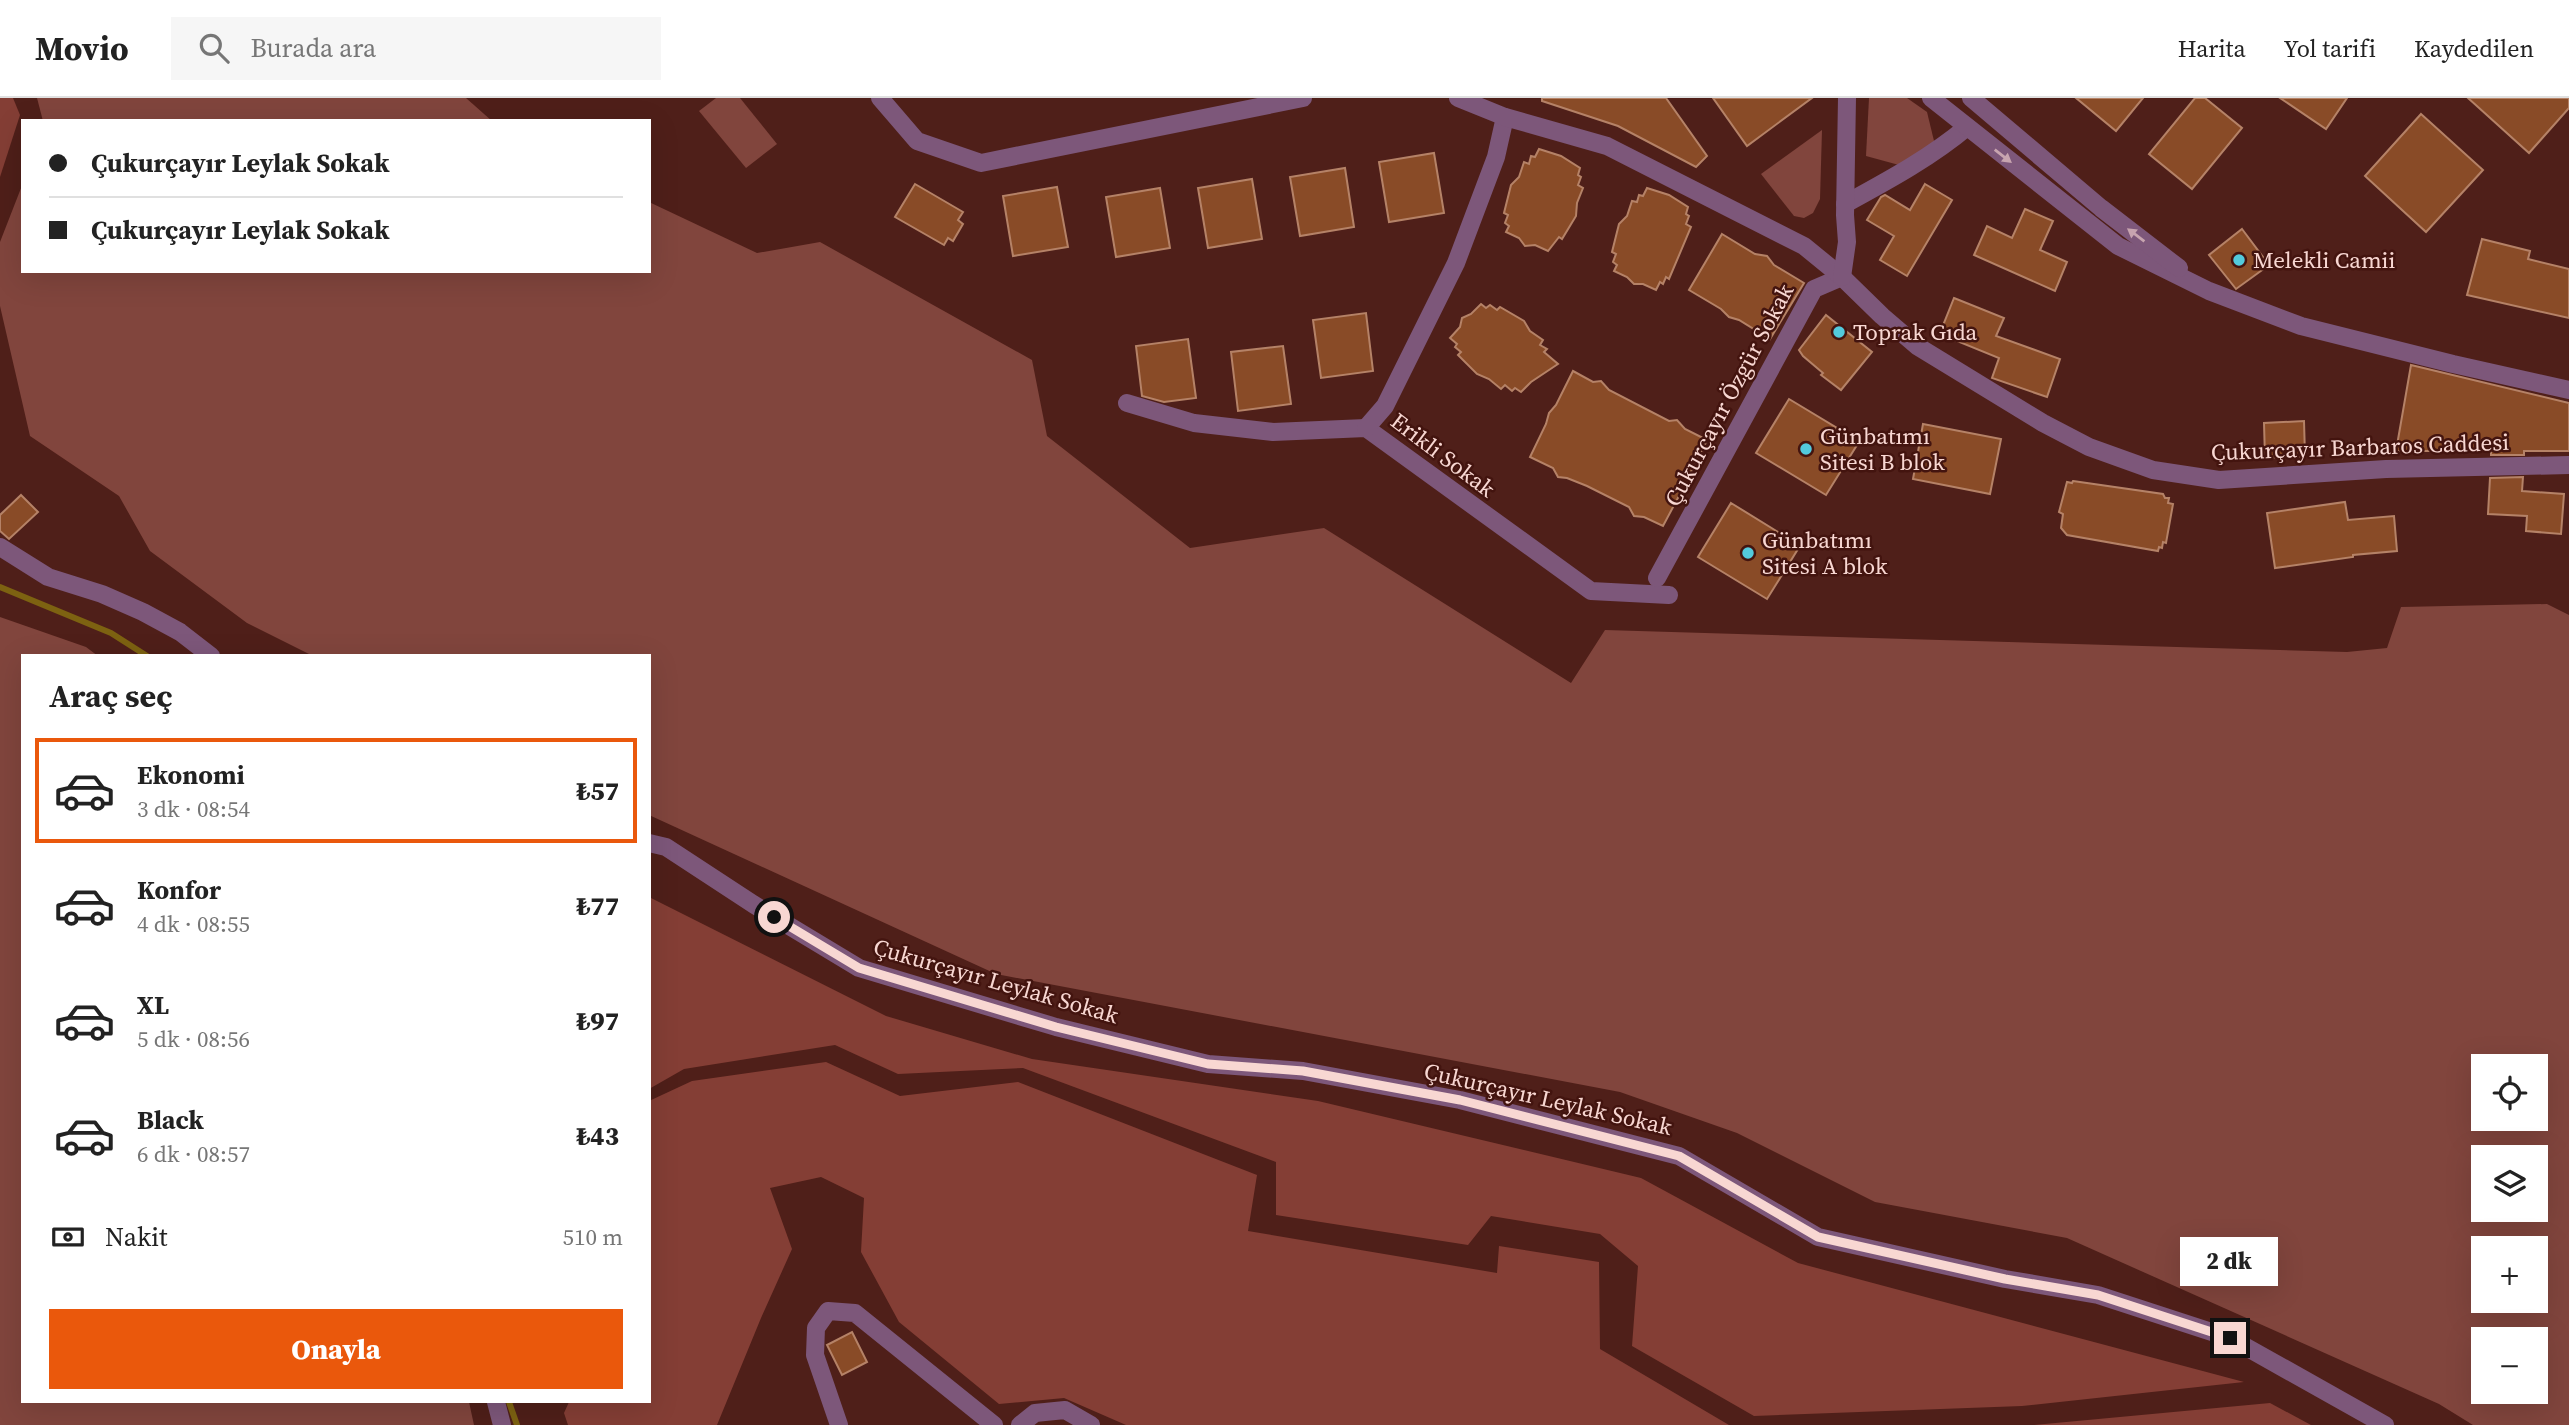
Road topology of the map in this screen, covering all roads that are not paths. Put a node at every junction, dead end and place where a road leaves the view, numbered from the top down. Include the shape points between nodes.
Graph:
1 (880, 98) edge
2 (1303, 98) edge
3 (1458, 98) edge
4 (1847, 98) edge
5 (1931, 98) edge
6 (1971, 98) edge
7 (1504, 117) junction
8 (1967, 127) junction
9 (1845, 204) junction
10 (1842, 276) junction
11 (2209, 291) junction
12 (2569, 390) edge
13 (1128, 403) dead end
14 (1366, 428) junction
15 (2569, 465) edge
16 (0, 547) edge
17 (1657, 578) dead end
18 (1669, 595) dead end
19 (208, 654) edge
20 (651, 843) edge
21 (496, 1403) edge
22 (502, 1425) edge
23 (839, 1425) edge
24 (994, 1425) edge
25 (1020, 1425) edge
26 (1091, 1425) edge
27 (2385, 1425) edge

1 - 2 street via 917,141 981,163
3 - 7 street, Çukurçayır Barbaros Caddesi
4 - 9 street
5 - 8 street
11 -> 6 street via 2101,208
7 - 10 street, Çukurçayır Barbaros Caddesi via 1607,146 1804,246
7 - 14 street via 1496,157 1456,262 1385,406
8 - 9 street via 1906,170
8 -> 11 street via 2118,246
9 - 10 street via 1847,242
10 - 15 street, Çukurçayır Barbaros Caddesi via 1917,346 1991,393 2089,447 2153,470 2219,480 2386,469
10 - 17 street, Çukurçayır Özgür Sokak via 1814,289
11 - 12 street via 2301,326
13 - 14 street, Erikli Sokak via 1194,423 1273,432
14 - 18 street, Erikli Sokak via 1591,591
16 - 19 street via 48,578 143,612
20 - 27 street, Çukurçayır Leylak Sokak via 666,847 859,968 1056,1027 1208,1064 1303,1071 1460,1100 1679,1156 1818,1237 2098,1295 2230,1338
21 - 22 street
23 - 24 street via 815,1355 816,1328 828,1311 855,1313
25 - 26 street via 1035,1413 1065,1410

